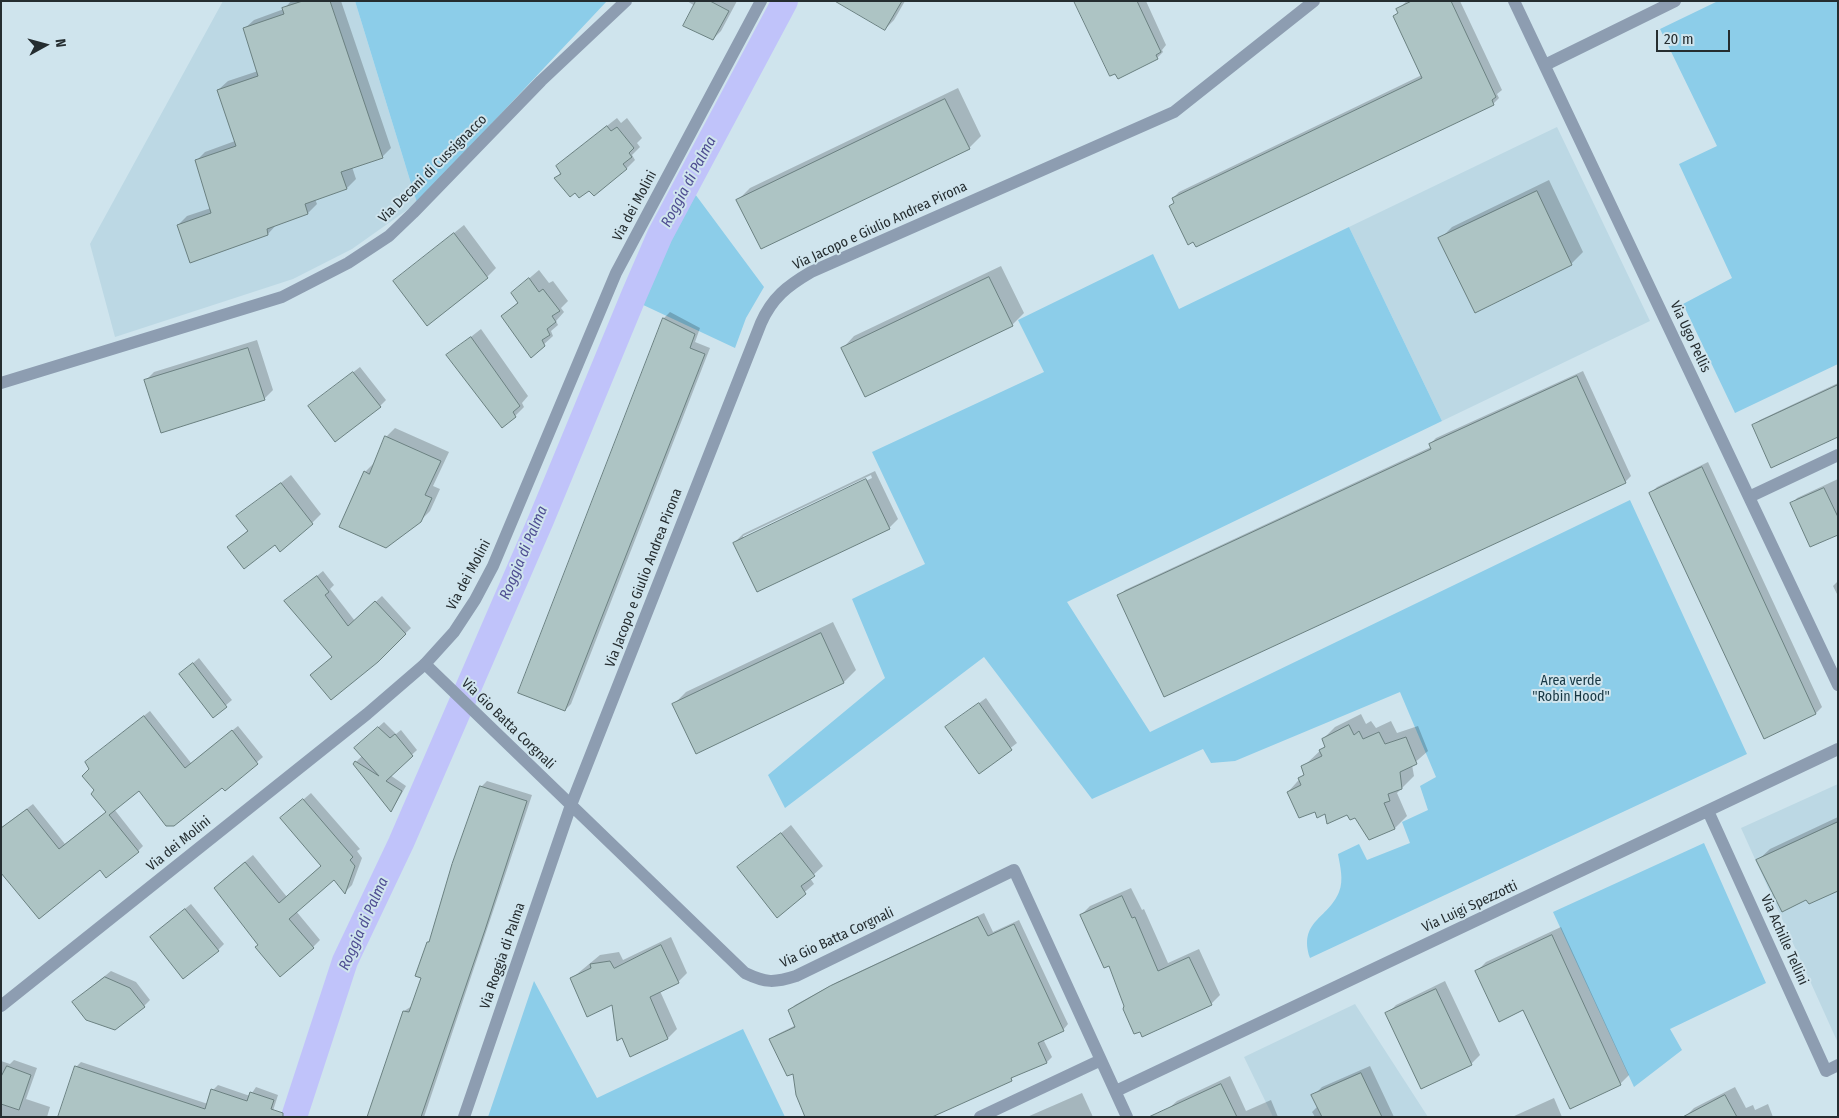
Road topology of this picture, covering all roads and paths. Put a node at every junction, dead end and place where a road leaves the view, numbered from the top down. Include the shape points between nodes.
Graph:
1 (626, 1) edge
2 (762, 1) edge
3 (1314, 1) edge
4 (1514, 1) edge
5 (1674, 1) edge
6 (1545, 65) junction
7 (1, 383) edge
8 (1838, 455) edge
9 (1749, 497) junction
10 (425, 664) junction
11 (1838, 685) edge
12 (1838, 749) edge
13 (571, 805) junction
14 (1708, 811) junction
15 (1, 1006) edge
16 (1102, 1060) junction
17 (1838, 1065) edge
18 (1116, 1091) junction
19 (464, 1117) edge
20 (980, 1117) edge
21 (1127, 1117) edge

1 - 7 street, Via Decani di Cussignacco via 541,81 414,213 388,236 348,263 282,297
2 - 10 street, Via dei Molini via 616,273 493,566 454,632
3 - 13 street, Via Jacopo e Giulio Andrea Pirona via 1174,112 811,272 778,294 767,308
4 - 6 street, Via Ugo Pellis
5 - 6 street
6 - 9 street, Via Ugo Pellis
8 - 9 street
9 - 11 street, Via Ugo Pellis
10 - 13 street, Via Gio Batta Corgnali
10 - 15 street, Via dei Molini via 367,714
12 - 14 street, Via Luigi Spezzotti
13 - 16 street, Via Gio Batta Corgnali via 745,973 769,982 796,976 1014,870
13 - 19 street, Via Roggia di Palma
14 - 17 street, Via Achille Tellini via 1826,1070
14 - 18 street, Via Luigi Spezzotti
16 - 18 street, Via Gio Batta Corgnali
16 - 20 street
18 - 21 street, Via Gio Batta Corgnali

